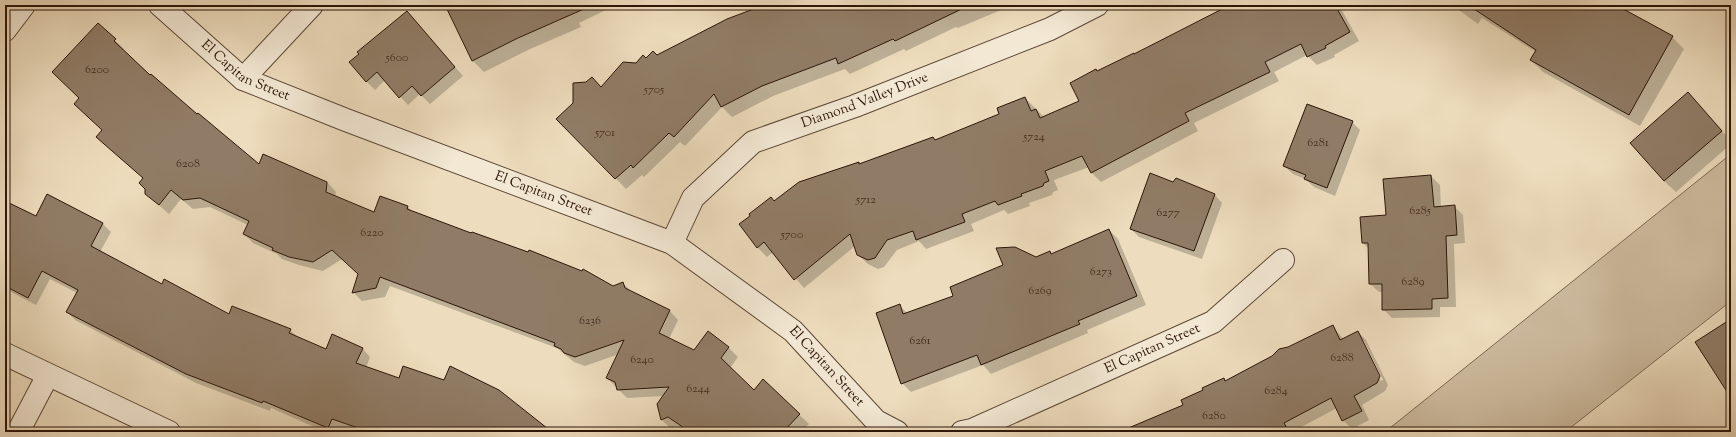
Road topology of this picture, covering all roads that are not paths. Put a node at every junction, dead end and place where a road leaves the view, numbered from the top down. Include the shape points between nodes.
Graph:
1 (24, 5) edge
2 (160, 5) edge
3 (312, 5) edge
4 (1097, 5) edge
5 (5, 30) edge
6 (243, 79) junction
7 (672, 243) junction
8 (1283, 260) dead end
9 (5, 354) edge
10 (48, 375) junction
11 (18, 432) edge
12 (169, 432) edge
13 (897, 432) edge
14 (962, 432) edge

1 - 5 street
2 - 6 street, El Capitan Street
3 - 6 street
4 - 7 street, Diamond Valley Drive via 1050,29 855,106 753,142 693,198
6 - 7 street, El Capitan Street
7 - 13 street, El Capitan Street via 793,331 876,421
8 - 14 street, El Capitan Street via 1213,322 979,427
9 - 10 street
10 - 11 street
10 - 12 street

